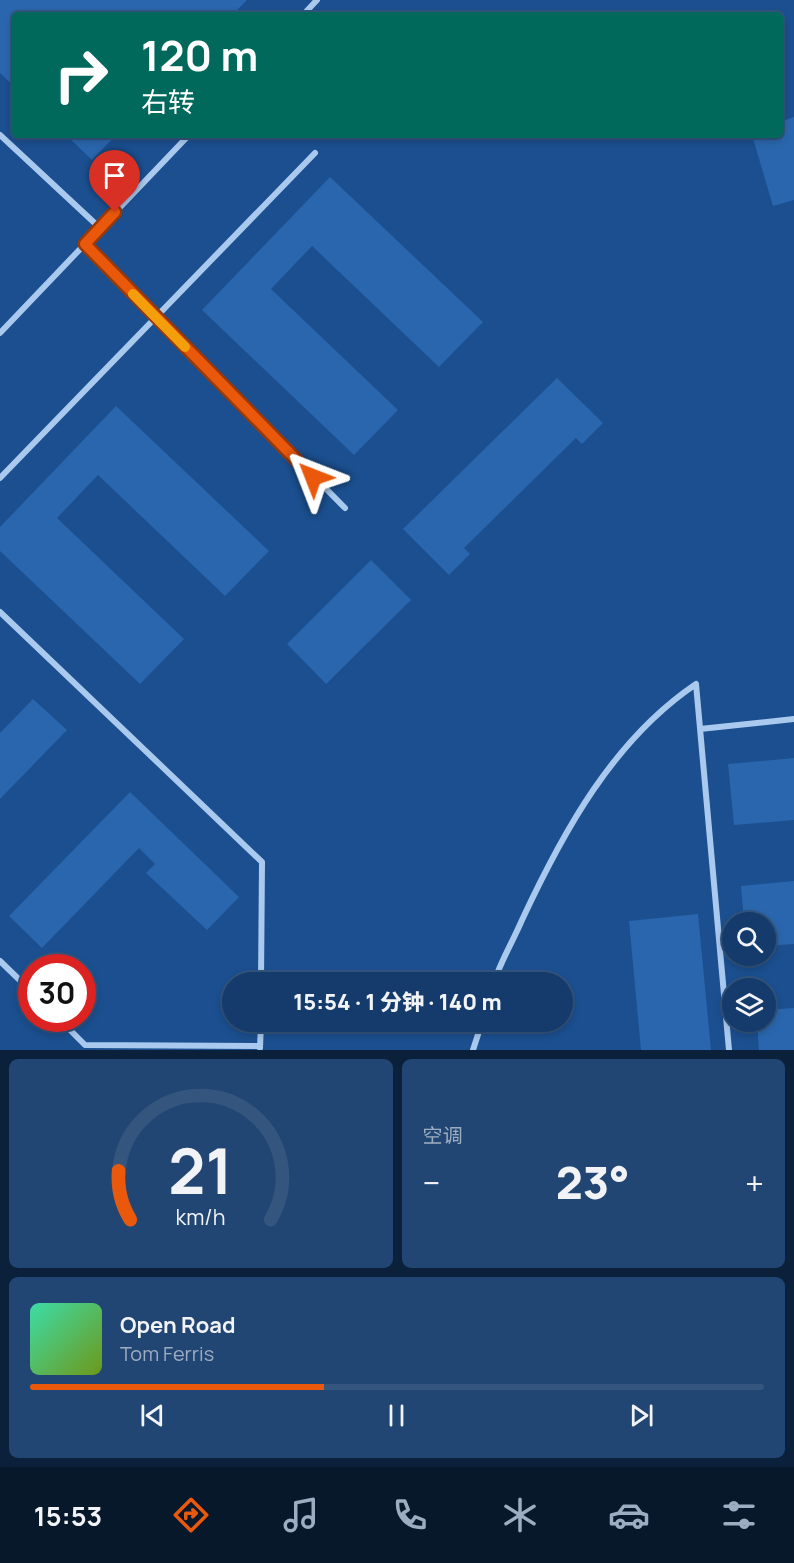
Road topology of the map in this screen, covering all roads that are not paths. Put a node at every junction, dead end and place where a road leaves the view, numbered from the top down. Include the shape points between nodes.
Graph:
1 (317, 0) edge
2 (306, 12) edge
3 (0, 135) edge
4 (186, 138) edge
5 (315, 153) dead end
6 (100, 228) junction
7 (85, 244) junction
8 (156, 317) junction
9 (0, 333) edge
10 (0, 478) edge
11 (345, 508) dead end
12 (0, 612) edge
13 (794, 719) edge
14 (700, 729) junction
15 (0, 961) edge
16 (261, 972) edge
17 (499, 972) edge
18 (18, 978) edge
19 (72, 1032) edge
20 (261, 1032) edge
21 (479, 1032) edge
22 (260, 1048) edge
23 (473, 1050) edge
24 (729, 1050) edge

1 - 2 street
3 - 6 street
4 - 6 street
5 - 8 street
6 - 7 street
7 - 8 street
7 - 9 street
8 - 10 street
8 - 11 street
12 - 16 street via 262,862
13 - 14 street
14 - 17 street via 696,684 639,733 585,800 538,886
14 - 24 street
15 - 18 street
19 - 22 street via 85,1045
20 - 22 street
21 - 23 street

